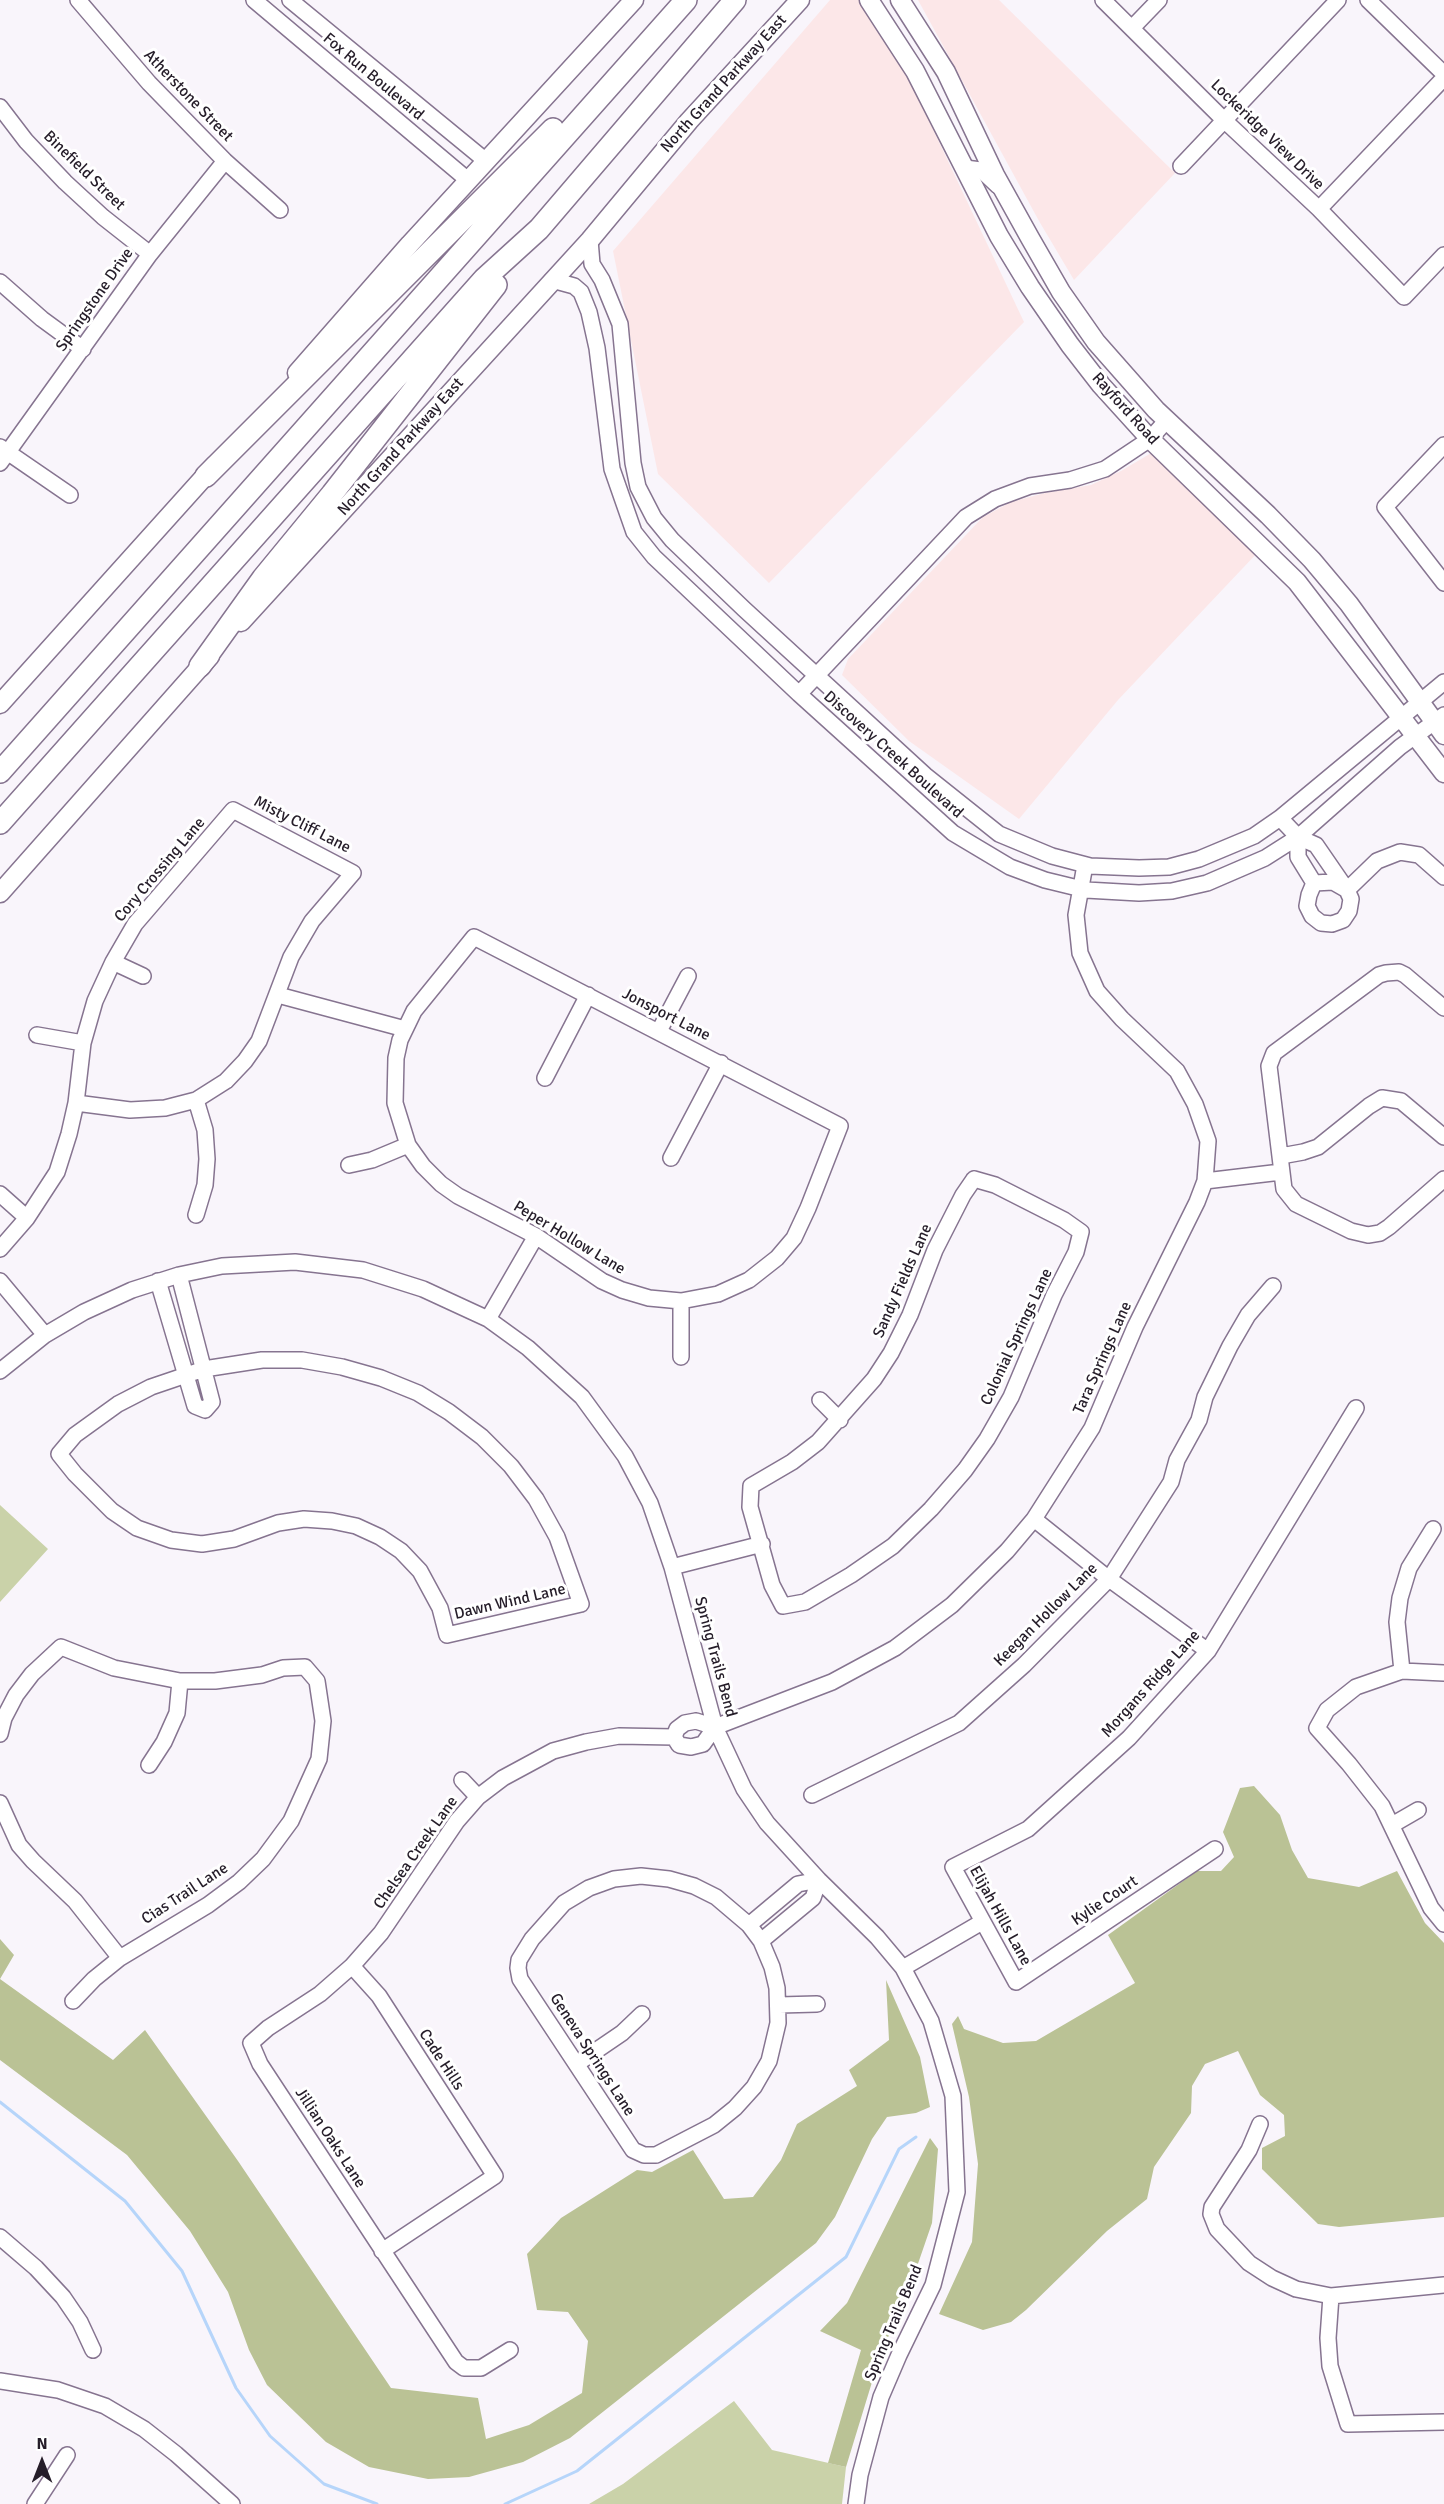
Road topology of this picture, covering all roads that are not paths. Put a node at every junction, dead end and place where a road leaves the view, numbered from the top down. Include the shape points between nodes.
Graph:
1 (78, 0) edge
2 (254, 0) edge
3 (633, 0) edge
4 (686, 0) edge
5 (735, 0) edge
6 (800, 0) edge
7 (870, 0) edge
8 (900, 0) edge
9 (1103, 0) edge
10 (1159, 0) edge
11 (1338, 0) edge
12 (1368, 0) edge
13 (291, 1) edge
14 (276, 21) junction
15 (1132, 28) junction
16 (648, 42) junction
17 (1444, 76) edge
18 (0, 107) edge
19 (1225, 121) junction
20 (954, 147) junction
21 (986, 158) junction
22 (225, 161) junction
23 (486, 161) junction
24 (1182, 166) dead end
25 (965, 168) junction
26 (469, 181) junction
27 (1004, 192) junction
28 (1319, 209) junction
29 (280, 210) dead end
30 (539, 229) junction
31 (590, 240) junction
32 (150, 254) junction
33 (1444, 255) edge
34 (552, 280) junction
35 (0, 282) edge
36 (1033, 292) junction
37 (1068, 301) junction
38 (1048, 313) junction
39 (1085, 326) junction
40 (83, 350) junction
41 (1167, 420) junction
42 (1150, 439) junction
43 (1444, 445) edge
44 (3, 454) edge
45 (206, 476) junction
46 (70, 495) dead end
47 (1444, 583) edge
48 (200, 666) junction
49 (817, 676) junction
50 (1444, 682) edge
51 (799, 694) junction
52 (1419, 703) junction
53 (0, 704) edge
54 (1401, 718) junction
55 (1441, 724) edge
56 (1414, 735) junction
57 (0, 772) edge
58 (1444, 772) edge
59 (925, 775) junction
60 (907, 792) junction
61 (233, 810) joint
62 (1280, 818) junction
63 (0, 824) edge
64 (1299, 837) junction
65 (1085, 865) junction
66 (1444, 877) edge
67 (1314, 883) junction
68 (1080, 889) junction
69 (1347, 890) junction
70 (0, 892) edge
71 (474, 937) joint
72 (112, 962) junction
73 (143, 976) dead end
74 (688, 976) dead end
75 (278, 995) junction
76 (588, 995) junction
77 (1444, 1008) edge
78 (405, 1029) junction
79 (659, 1031) junction
80 (37, 1035) dead end
81 (83, 1043) junction
82 (721, 1063) junction
83 (545, 1078) dead end
84 (196, 1100) junction
85 (76, 1103) junction
86 (840, 1126) joint
87 (1444, 1137) edge
88 (408, 1145) junction
89 (1281, 1156) junction
90 (671, 1158) dead end
91 (349, 1165) dead end
92 (1281, 1172) junction
93 (1444, 1179) edge
94 (1204, 1181) junction
95 (0, 1194) edge
96 (196, 1215) dead end
97 (27, 1218) junction
98 (1081, 1232) joint
99 (536, 1236) junction
100 (0, 1249) edge
101 (179, 1275) junction
102 (0, 1281) edge
103 (158, 1281) junction
104 (1273, 1286) dead end
105 (681, 1301) junction
106 (488, 1319) junction
107 (45, 1335) junction
108 (681, 1357) dead end
109 (204, 1369) junction
110 (0, 1371) edge
111 (184, 1375) junction
112 (820, 1400) dead end
113 (1356, 1408) dead end
114 (840, 1420) junction
115 (1034, 1519) junction
116 (1433, 1529) dead end
117 (762, 1544) junction
118 (672, 1567) junction
119 (1109, 1578) junction
120 (1208, 1651) junction
121 (1402, 1671) junction
122 (1444, 1673) edge
123 (180, 1681) junction
124 (2, 1717) edge
125 (715, 1727) junction
126 (0, 1734) edge
127 (674, 1737) junction
128 (148, 1765) dead end
129 (462, 1780) dead end
130 (813, 1795) dead end
131 (478, 1797) junction
132 (0, 1803) edge
133 (1418, 1810) dead end
134 (1392, 1825) junction
135 (1215, 1849) dead end
136 (952, 1867) joint
137 (819, 1880) junction
138 (773, 1904) junction
139 (786, 1919) junction
140 (982, 1922) junction
141 (1444, 1924) edge
142 (749, 1925) junction
143 (761, 1941) junction
144 (120, 1958) junction
145 (352, 1966) junction
146 (903, 1968) junction
147 (1016, 1982) joint
148 (73, 2001) dead end
149 (818, 2004) dead end
150 (779, 2005) junction
151 (642, 2014) dead end
152 (251, 2043) joint
153 (578, 2063) junction
154 (1260, 2124) dead end
155 (0, 2237) edge
156 (382, 2251) junction
157 (1444, 2285) edge
158 (1330, 2296) junction
159 (93, 2350) dead end
160 (510, 2350) dead end
161 (0, 2381) edge
162 (1444, 2422) edge
163 (67, 2456) dead end
164 (35, 2504) edge
165 (232, 2504) edge
166 (856, 2504) edge

1 - 22 street, Atherstone Street via 141,74
2 - 14 street, Fox Run Boulevard
3 - 23 main road
4 - 16 highway
5 - 30 highway
6 - 31 main road, North Grand Parkway East via 689,121
7 - 20 main road, Rayford Road via 915,72
8 - 21 main road, Rayford Road via 945,72
9 - 15 street, Lockeridge View Drive
10 - 15 street
11 - 19 street
12 - 17 street
13 - 14 street
13 - 23 street, Fox Run Boulevard
14 - 26 street, Fox Run Boulevard
15 - 19 street, Lockeridge View Drive
16 - 45 highway via 627,55
16 - 57 highway
17 - 28 street
18 - 32 street, Binefield Street via 65,182
19 - 24 street
19 - 28 street, Lockeridge View Drive
20 - 21 street via 972,158
20 - 25 main road, Rayford Road
21 - 27 main road, Rayford Road
22 - 29 street, Atherstone Street
22 - 32 street, Springstone Drive
23 - 26 main road
25 - 27 street via 981,170
25 - 36 main road, Rayford Road
26 - 45 main road
27 - 37 main road, Rayford Road
28 - 33 street, Lockeridge View Drive via 1404,297
30 - 48 highway via 264,578
30 - 63 highway via 484,279
31 - 34 main road, North Grand Parkway East
31 - 49 street, Discovery Creek Boulevard via 592,264 620,324 633,464 638,486 654,518 672,540
32 - 40 street, Springstone Drive
34 - 48 main road, North Grand Parkway East
34 - 51 street, Discovery Creek Boulevard via 581,292 589,312 612,469 634,532 654,557
35 - 40 street
36 - 37 street via 1053,303
36 - 38 main road, Rayford Road
37 - 39 main road, Rayford Road
38 - 39 street via 1065,312
38 - 42 main road, Rayford Road via 1090,372
39 - 41 main road, Rayford Road via 1136,390
40 - 44 street, Springstone Drive
41 - 42 street
41 - 52 main road, Rayford Road via 1312,560 1367,628
42 - 49 street via 1106,469 1030,486 996,498 966,517
42 - 54 main road, Rayford Road via 1297,582
43 - 47 street via 1385,507
44 - 46 street
45 - 53 main road
48 - 70 main road, North Grand Parkway East
49 - 51 street
49 - 59 street, Discovery Creek Boulevard
50 - 52 street, Discovery Creek Boulevard
51 - 60 street, Discovery Creek Boulevard
52 - 54 street, Discovery Creek Boulevard
52 - 55 main road, Rayford Road
54 - 56 main road, Rayford Road
54 - 62 street, Discovery Creek Boulevard
55 - 56 street, Discovery Creek Boulevard
56 - 58 main road, Rayford Road
56 - 64 street, Discovery Creek Boulevard
59 - 60 street
59 - 65 street, Discovery Creek Boulevard via 999,834
60 - 68 street, Discovery Creek Boulevard via 953,833 987,855 1045,880
61 - 72 street, Cory Crossing Lane via 135,924
61 - 75 street, Misty Cliff Lane via 353,873 312,921 291,957
62 - 64 street
62 - 65 street, Discovery Creek Boulevard via 1224,850 1169,867
64 - 67 street via 1298,857
64 - 68 street, Discovery Creek Boulevard via 1265,858 1207,883 1138,893
64 - 69 street via 1316,845
65 - 68 street, Tara Springs Lane
66 - 69 street via 1419,855 1400,852 1377,861
67 - 69 street via 1333,882
67 - 69 street via 1308,906 1321,923 1343,920 1351,899
68 - 94 street, Tara Springs Lane via 1075,926 1085,967 1097,991 1177,1071 1195,1104 1208,1142
71 - 76 street, Jonsport Lane
71 - 78 street, Peper Hollow Lane via 414,1011
72 - 73 street
72 - 81 street, Cory Crossing Lane
74 - 79 street
75 - 78 street
75 - 84 street via 259,1041 245,1061 226,1080
76 - 79 street, Jonsport Lane
76 - 83 street
77 - 89 street via 1405,975 1386,973 1274,1053 1269,1066
78 - 88 street, Peper Hollow Lane via 393,1080 395,1103
79 - 82 street, Jonsport Lane
80 - 81 street
81 - 85 street, Cory Crossing Lane
82 - 86 street, Jonsport Lane
82 - 90 street
84 - 85 street via 165,1108 130,1110
84 - 96 street via 205,1130 207,1159 205,1185
85 - 97 street, Cory Crossing Lane via 57,1172
86 - 105 street, Peper Hollow Lane via 794,1238 777,1258 749,1280 718,1294
87 - 89 street via 1401,1101 1382,1098 1317,1147
88 - 91 street
88 - 99 street, Peper Hollow Lane via 441,1184
89 - 92 street
92 - 93 street via 1284,1189 1296,1204 1368,1236 1389,1227
92 - 94 street
94 - 115 street, Tara Springs Lane via 1092,1428
95 - 97 street
97 - 100 street, Cory Crossing Lane
98 - 114 street, Sandy Fields Lane via 995,1185 974,1179 936,1250 891,1353
98 - 117 street, Colonial Springs Lane via 1076,1252 1011,1397 965,1470 931,1509 893,1546 805,1602 783,1606 772,1586
99 - 105 street, Peper Hollow Lane via 602,1281 622,1290
99 - 106 street
101 - 103 street, Spring Trails Bend
101 - 106 street, Spring Trails Bend via 222,1266 295,1262 363,1270 423,1289
101 - 109 street
102 - 107 street
103 - 107 street, Spring Trails Bend via 84,1312
103 - 111 street
104 - 119 street, Keegan Hollow Lane via 1248,1315 1230,1346 1204,1397 1199,1420 1177,1460 1171,1482
105 - 108 street
106 - 118 street, Spring Trails Bend via 528,1348 582,1397 625,1456 650,1503
107 - 110 street, Spring Trails Bend
109 - 111 street
109 - 111 street via 212,1402 205,1410 195,1406
109 - 111 street, Dawn Wind Lane via 262,1360 302,1360 381,1378 450,1412 511,1466 536,1499 557,1537 581,1604 447,1635 440,1608 420,1571 401,1551 356,1526 304,1519 202,1544 171,1540 137,1528 112,1511 59,1454 75,1435 118,1404
112 - 114 street
113 - 120 street, Morgans Ridge Lane
114 - 117 street, Sandy Fields Lane via 792,1462 751,1486 750,1507
115 - 119 street
115 - 125 street, Tara Springs Lane via 978,1581 895,1648 832,1682
116 - 121 street via 1409,1568 1400,1598 1397,1622
117 - 118 street
118 - 125 street, Spring Trails Bend
119 - 120 street
119 - 130 street, Keegan Hollow Lane via 1024,1665 959,1723
120 - 136 street, Morgans Ridge Lane via 1129,1738 1028,1829
121 - 122 street
121 - 134 street via 1356,1687 1327,1710 1317,1728 1364,1782
123 - 124 street via 114,1668 61,1647 32,1674
123 - 128 street via 177,1713
123 - 144 street, Cias Trail Lane via 215,1682 305,1667 317,1681 322,1740 314,1775 291,1821 263,1859 208,1905
124 - 126 street
125 - 127 street via 696,1721 685,1723
125 - 127 street, Chelsea Creek Lane via 703,1744 691,1748 679,1745
125 - 137 street, Spring Trails Bend via 744,1789 767,1823
127 - 131 street, Chelsea Creek Lane via 620,1736 553,1751 503,1778
129 - 131 street
131 - 145 street, Chelsea Creek Lane via 456,1821 381,1933
132 - 144 street via 19,1845 75,1901
133 - 134 street
134 - 141 street via 1431,1908
135 - 147 street, Kylie Court
136 - 140 street, Elijah Hills Lane
137 - 138 street via 798,1884
137 - 139 street via 813,1898
137 - 146 street, Spring Trails Bend
138 - 139 street
138 - 142 street
139 - 143 street
140 - 146 street
140 - 147 street, Elijah Hills Lane
142 - 143 street
142 - 153 street, Geneva Springs Lane via 716,1897 669,1879 614,1879 564,1903 532,1938 518,1968 520,1979
143 - 150 street via 772,1967
144 - 148 street, Cias Trail Lane
145 - 152 street, Chelsea Creek Lane
145 - 156 street, Cade Hills via 379,1996 495,2176
146 - 166 street, Spring Trails Bend via 931,2021 953,2096 957,2192 933,2285 881,2397
149 - 150 street
150 - 153 street, Geneva Springs Lane via 776,2041 754,2087 714,2125 656,2155 633,2150
151 - 153 street
152 - 156 street, Jillian Oaks Lane via 260,2064
154 - 158 street via 1249,2150 1212,2207 1217,2229 1249,2263 1272,2278 1296,2289
155 - 159 street via 63,2297
156 - 160 street, Jillian Oaks Lane via 456,2362 464,2368 481,2368
157 - 158 street
158 - 162 street via 1330,2366 1348,2424
161 - 165 street via 58,2390 105,2406 144,2429
163 - 164 street

